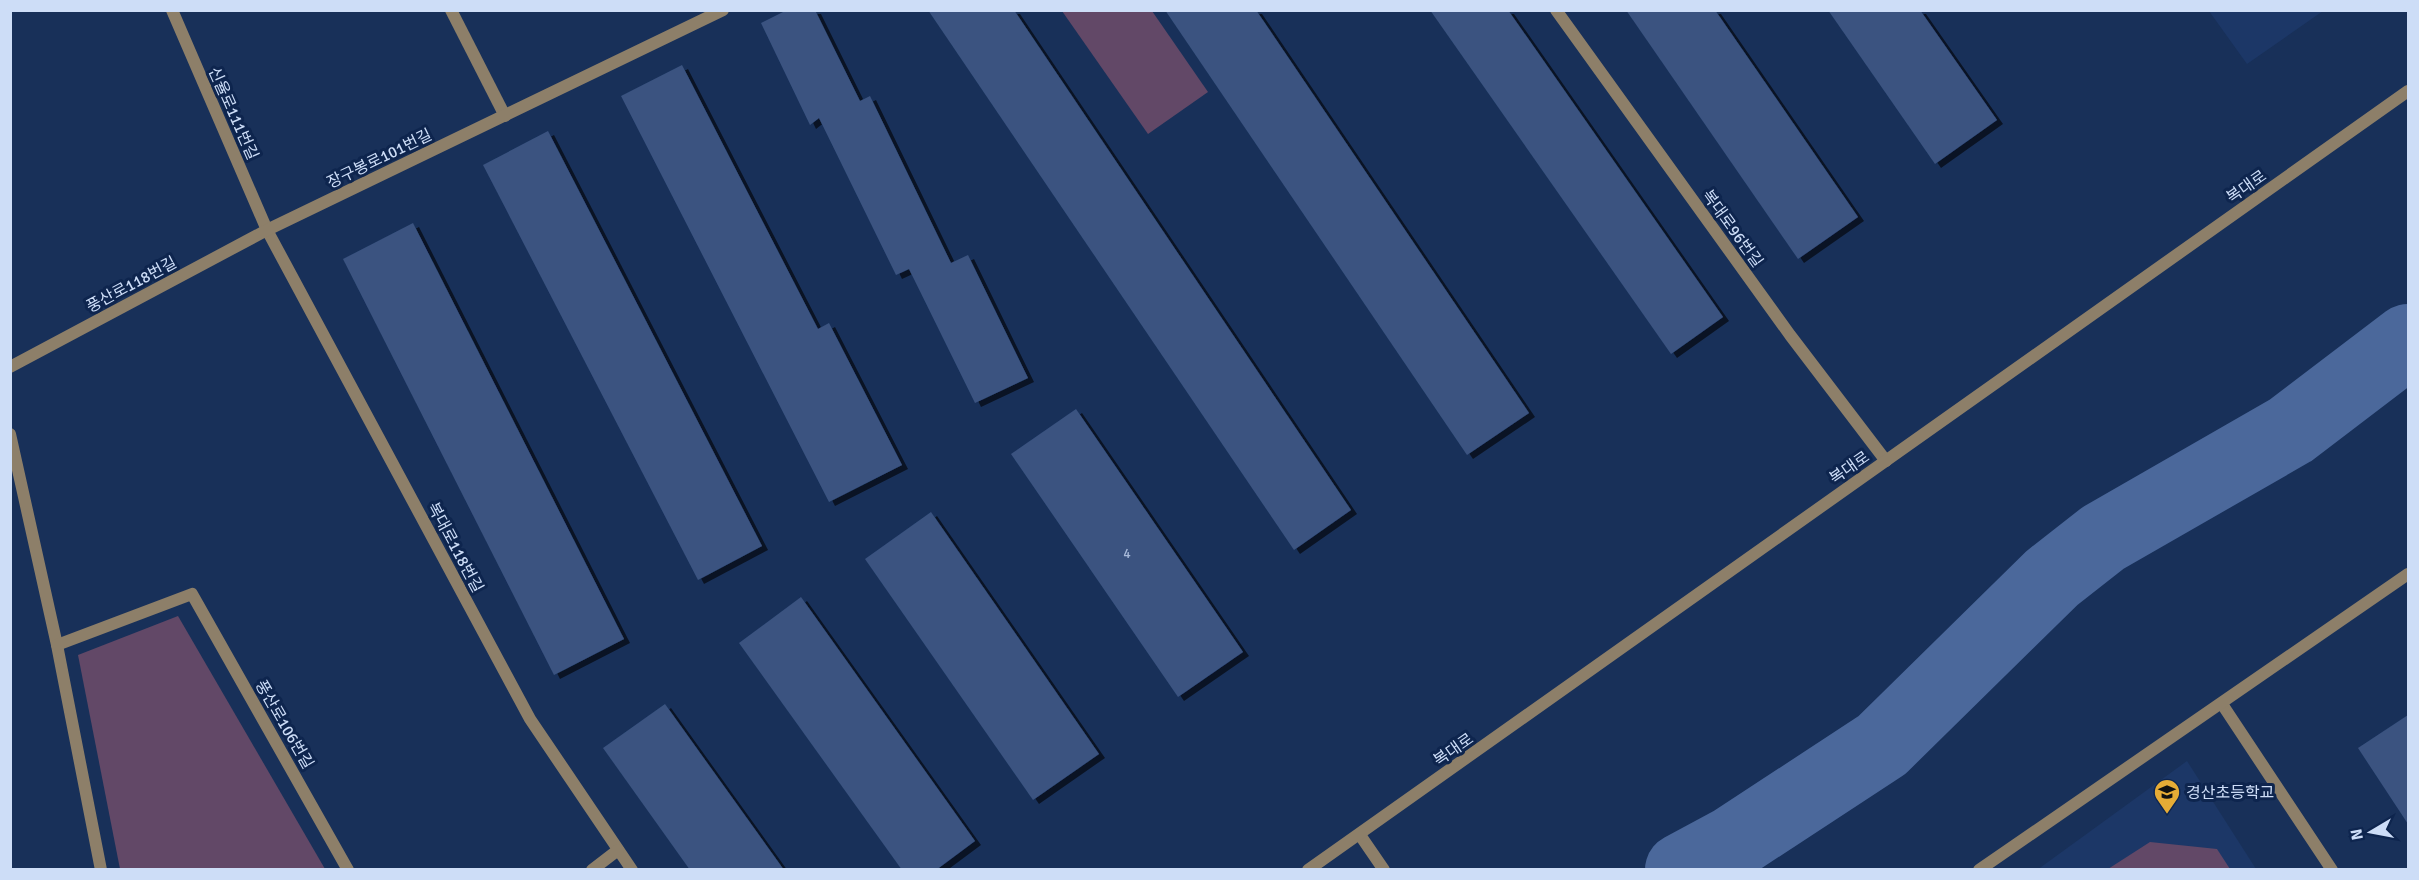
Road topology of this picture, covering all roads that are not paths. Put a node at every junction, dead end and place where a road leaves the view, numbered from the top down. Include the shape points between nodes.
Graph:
1 (172, 10) edge
2 (451, 10) edge
3 (723, 10) edge
4 (1556, 10) edge
5 (2409, 91) edge
6 (505, 116) junction
7 (267, 230) junction
8 (10, 367) edge
9 (10, 434) edge
10 (1886, 461) junction
11 (2409, 574) edge
12 (57, 645) junction
13 (2222, 704) junction
14 (1359, 835) junction
15 (618, 850) junction
16 (101, 870) edge
17 (348, 870) edge
18 (592, 870) edge
19 (632, 870) edge
20 (1308, 870) edge
21 (1384, 870) edge
22 (1978, 870) edge
23 (2332, 870) edge

1 - 7 street, 신율로111번길
2 - 6 street
3 - 6 street, 장구봉로101번길
4 - 10 street, 복대로96번길 via 1790,335
5 - 10 street, 복대로
6 - 7 street, 장구봉로101번길
7 - 8 street, 풍산로118번길
7 - 15 street, 복대로118번길 via 530,719
9 - 12 street
10 - 14 street, 복대로
11 - 13 street
12 - 16 street
12 - 17 street, 풍산로106번길 via 192,594
13 - 22 street
13 - 23 street
14 - 20 street, 복대로
14 - 21 street
15 - 18 street
15 - 19 street, 복대로118번길

